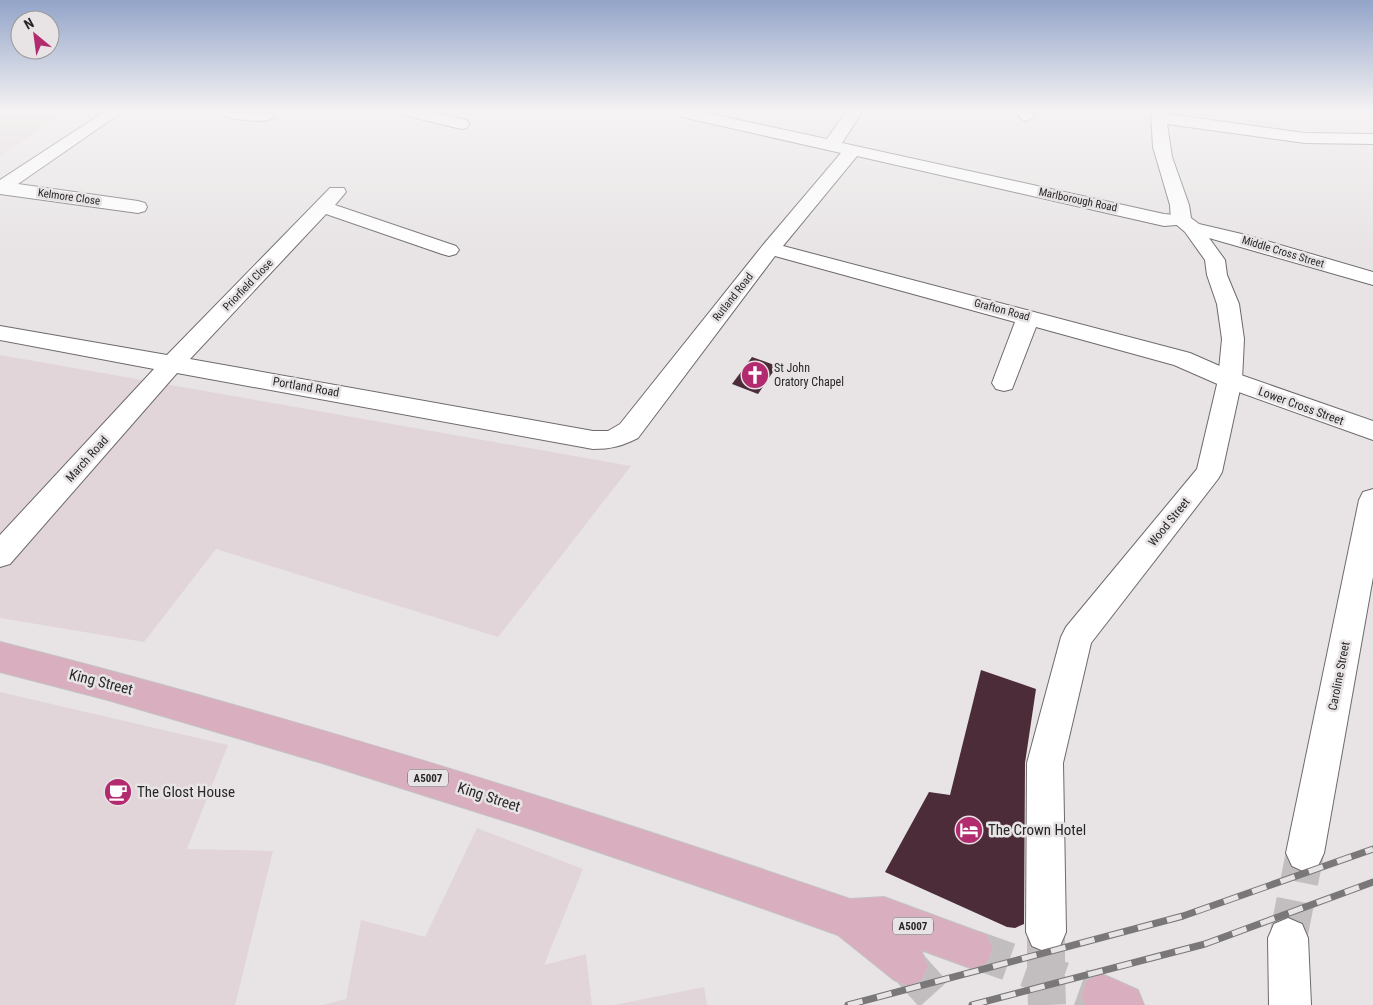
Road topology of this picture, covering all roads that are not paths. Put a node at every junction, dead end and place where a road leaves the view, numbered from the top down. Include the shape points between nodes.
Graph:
1 (43, 159) edge
2 (845, 159) edge
3 (888, 159) edge
4 (1166, 159) edge
5 (0, 187) edge
6 (337, 192) dead end
7 (138, 206) dead end
8 (323, 207) junction
9 (1187, 224) junction
10 (770, 249) junction
11 (448, 250) dead end
12 (1373, 279) edge
13 (1028, 317) junction
14 (0, 333) edge
15 (173, 363) junction
16 (1230, 380) junction
17 (1004, 383) dead end
18 (1373, 431) edge
19 (612, 440) joint
20 (1373, 500) edge
21 (0, 555) edge
22 (0, 657) edge
23 (1305, 853) tunnel mouth
24 (850, 919) junction
25 (1046, 932) tunnel mouth
26 (1288, 938) tunnel mouth
27 (973, 949) tunnel mouth
28 (908, 966) tunnel mouth
29 (1290, 1005) edge

1 - 5 street
2 - 10 street, Rutland Road
3 - 9 street, Marlborough Road
4 - 9 street, Wood Street via 1170,181
5 - 7 street, Kelmore Close
6 - 8 street, Priorfield Close
8 - 11 street
8 - 15 street, Priorfield Close
9 - 12 street, Middle Cross Street
9 - 16 street, Wood Street via 1215,260 1228,304 1233,339
10 - 13 street, Grafton Road
10 - 19 street, Rutland Road via 629,431
13 - 16 street, Grafton Road via 1182,359
13 - 17 street
14 - 15 street, Portland Road
15 - 19 street, Portland Road via 593,440
15 - 21 street, March Road
16 - 18 street, Lower Cross Street
16 - 25 street, Wood Street via 1210,472 1077,637 1045,763
20 - 23 street, Caroline Street
22 - 24 main road, King Street / A5007 via 140,692 424,776
24 - 27 main road, King Street / A5007 via 884,917
24 - 28 main road, A5007
26 - 29 street

